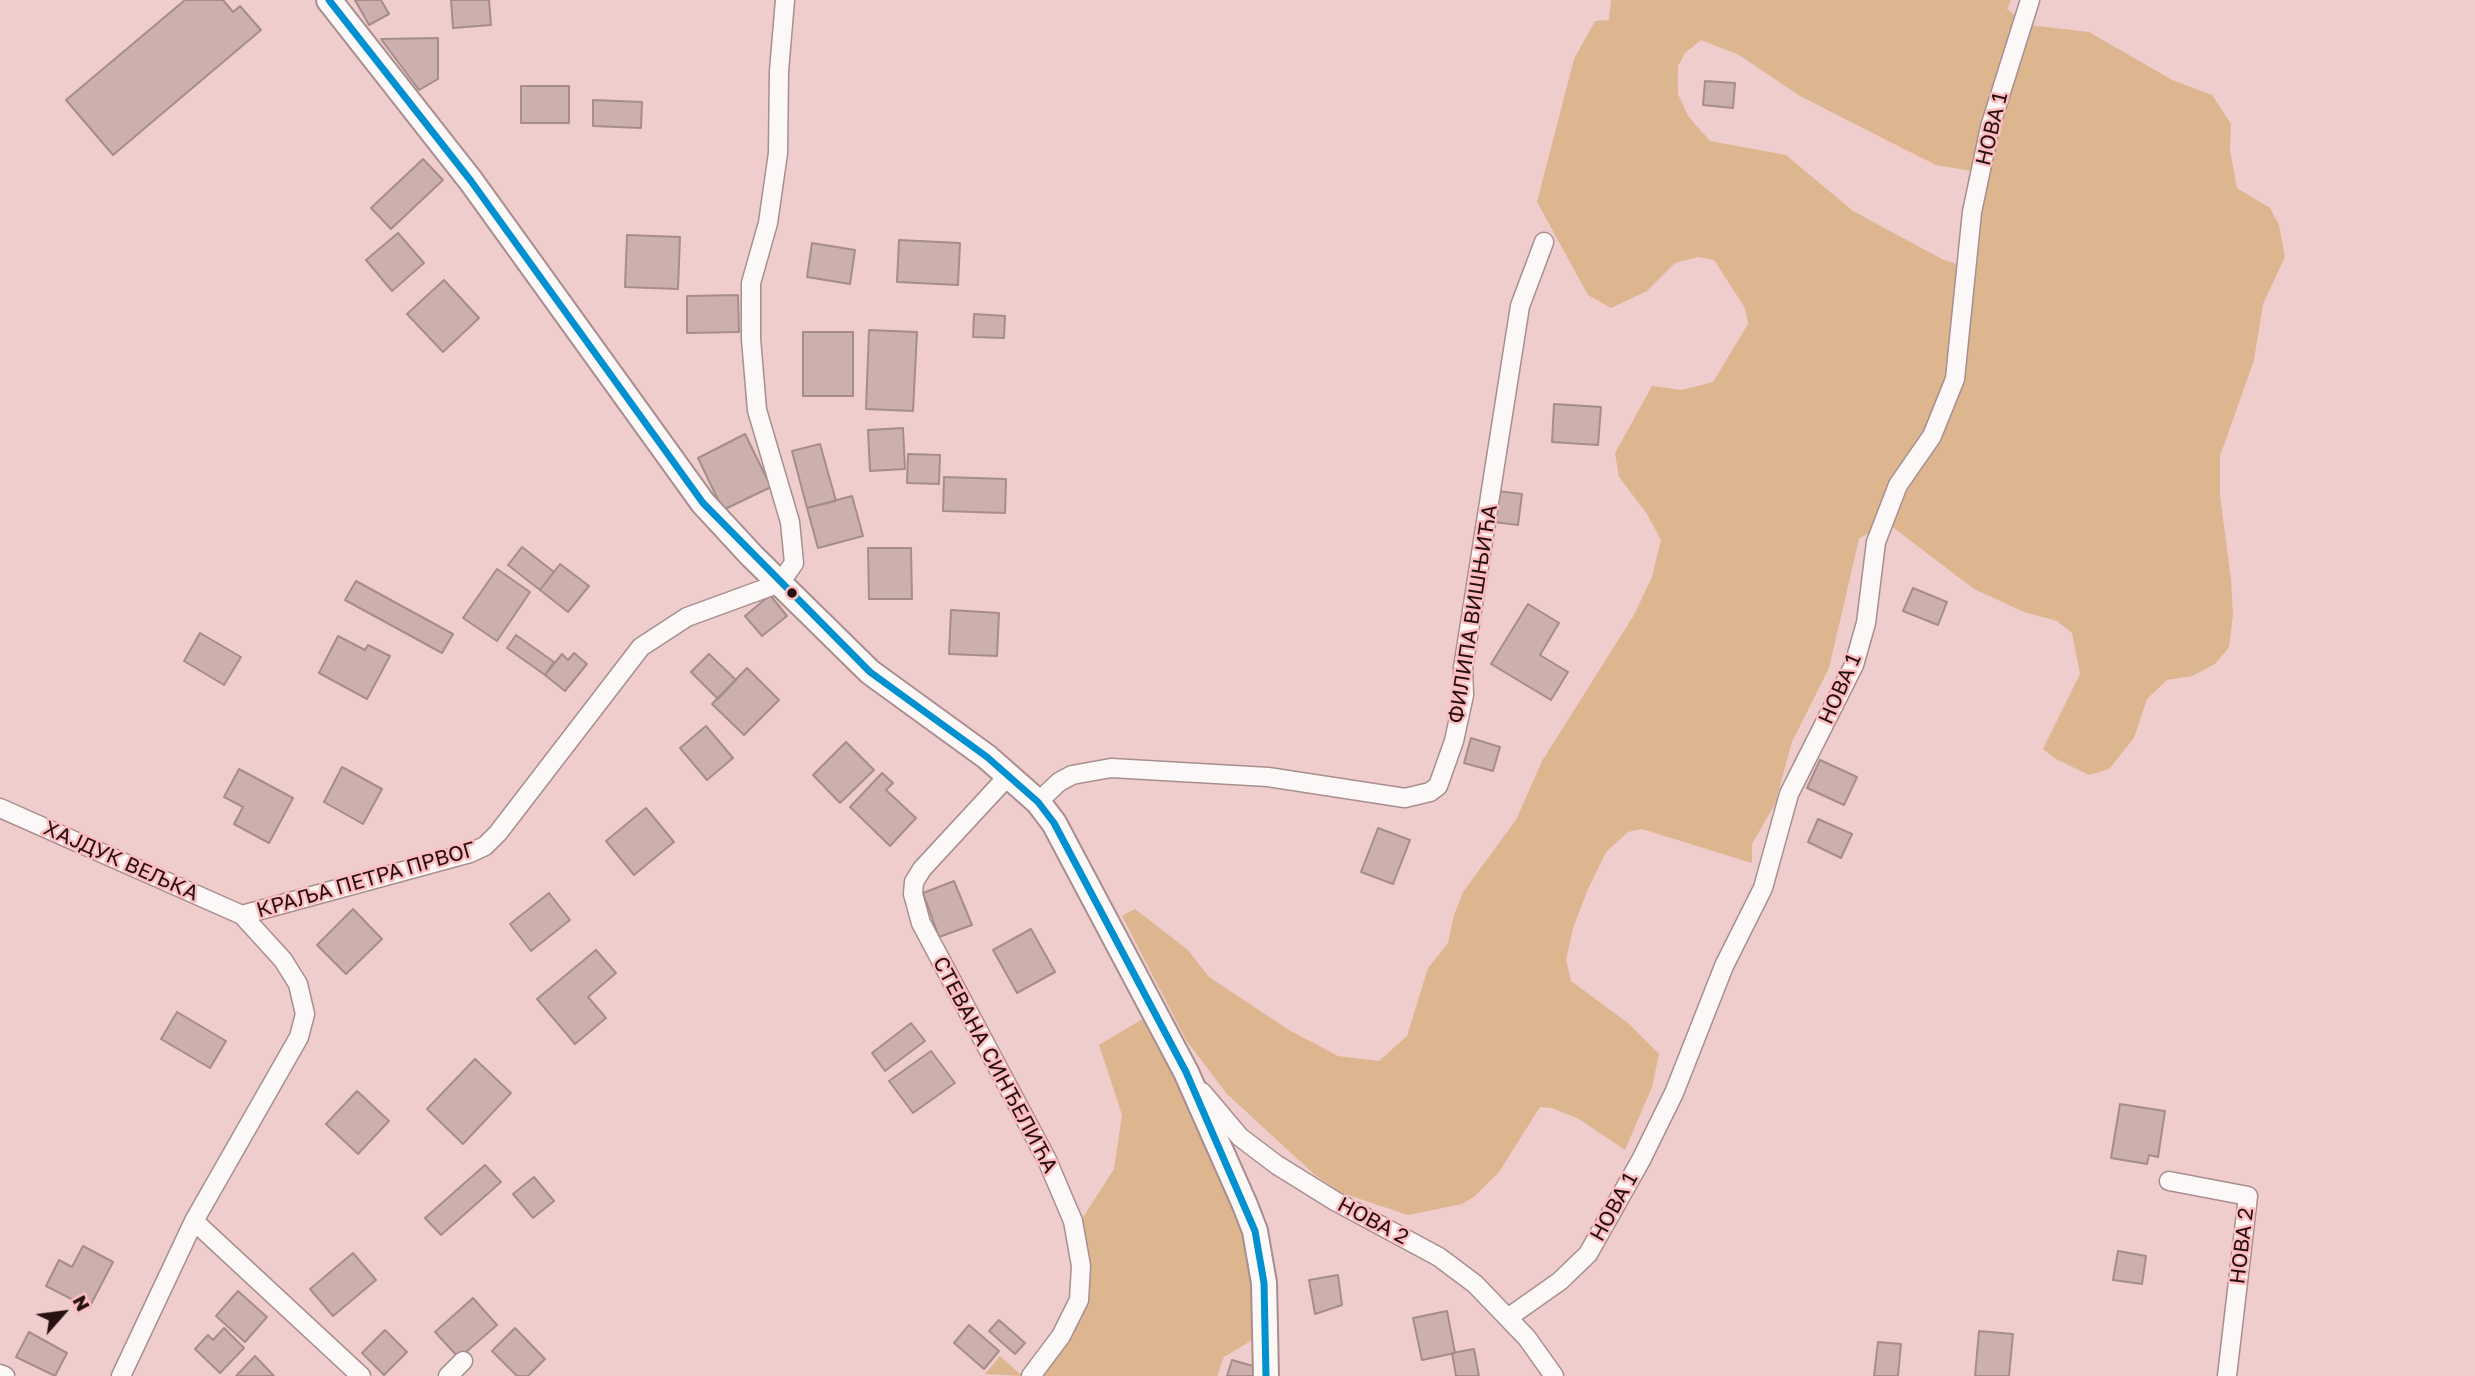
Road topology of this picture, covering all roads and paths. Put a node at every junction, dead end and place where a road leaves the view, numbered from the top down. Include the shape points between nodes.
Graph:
1 (330, 0) edge
2 (785, 0) edge
3 (2031, 0) edge
4 (1544, 242) dead end
5 (780, 583) junction
6 (1008, 776) junction
7 (1038, 802) junction
8 (0, 808) edge
9 (242, 915) junction
10 (1186, 1072) junction
11 (2169, 1181) dead end
12 (194, 1221) junction
13 (1508, 1317) junction
14 (463, 1361) dead end
15 (0, 1374) edge
16 (5, 1376) edge
17 (121, 1376) edge
18 (361, 1376) edge
19 (448, 1376) edge
20 (1031, 1376) edge
21 (1266, 1376) edge
22 (1554, 1376) edge
23 (2227, 1376) edge

1 - 5 street via 471,181 675,467
2 - 5 street via 778,152 768,223 751,283 757,410 795,552 794,563
3 - 13 street, НОВА 1 via 1990,127 1972,212 1955,379 1932,436 1898,485 1877,542 1866,623 1854,665 1789,794 1763,888 1724,966 1674,1093 1641,1160 1588,1254 1560,1281
4 - 7 street, ФИЛИПА ВИШЊИЋА via 1520,306 1463,668 1464,695 1438,786 1405,798 1268,777 1111,768 1072,775
5 - 6 street via 870,672
5 - 9 street, КРАЉА ПЕТРА ПРВОГ via 687,617 641,647 485,846
6 - 7 street
6 - 20 street, СТЕВАНА СИНЂЕЛИЋА via 922,869 912,894 920,923 1047,1160 1073,1221 1081,1266 1079,1300 1061,1336
7 - 10 street via 1070,850
8 - 9 street, ХАЈДУК ВЕЉКА
9 - 12 street, КРАЉА ПЕТРА ПРВОГ via 284,960 298,985 305,1014 299,1037
10 - 13 street, НОВА 2 via 1240,1137 1335,1201 1439,1256
10 - 21 street via 1255,1231 1264,1283
11 - 23 street, НОВА 2 via 2248,1196
12 - 17 street, КРАЉА ПЕТРА ПРВОГ
12 - 18 street
13 - 22 street, НОВА 2
14 - 19 street
15 - 16 street

